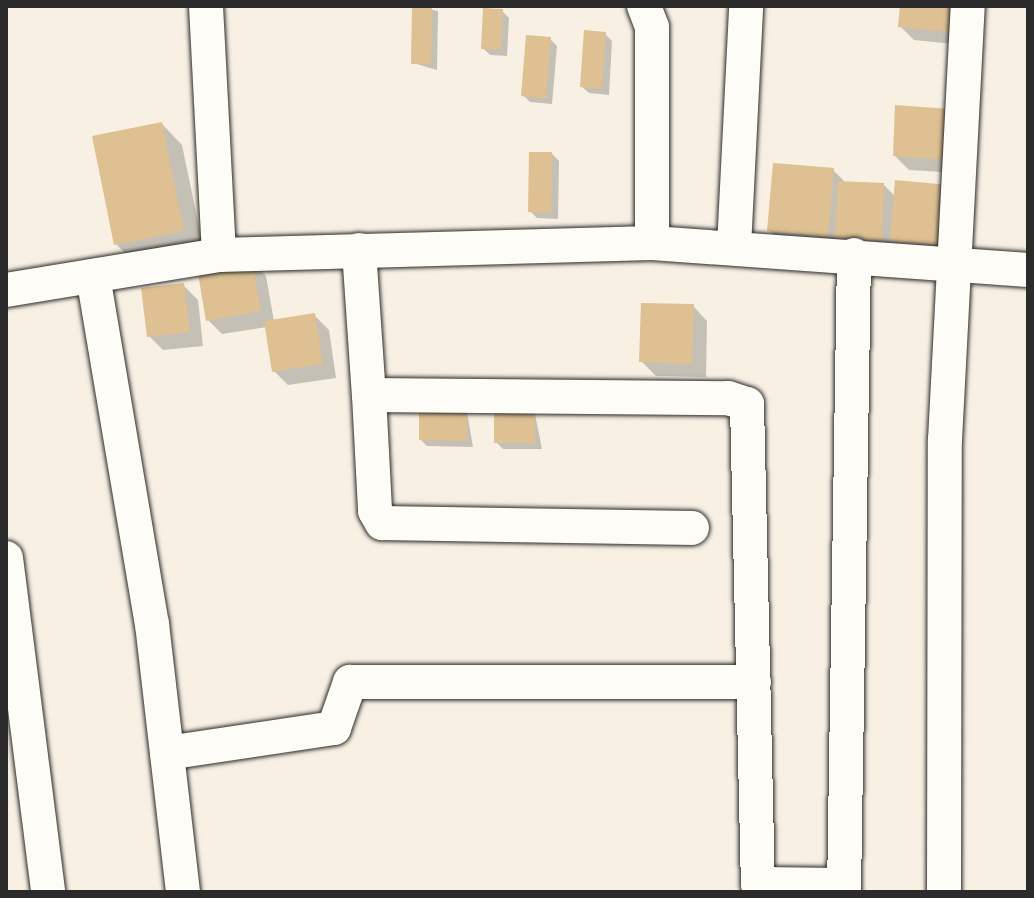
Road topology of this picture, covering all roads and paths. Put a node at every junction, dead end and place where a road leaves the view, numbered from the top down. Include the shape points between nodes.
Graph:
1 (206, 6) edge
2 (644, 6) edge
3 (746, 6) edge
4 (968, 6) edge
5 (652, 243) junction
6 (734, 247) junction
7 (359, 250) junction
8 (219, 255) junction
9 (854, 255) junction
10 (953, 265) junction
11 (1028, 270) edge
12 (93, 276) junction
13 (6, 290) edge
14 (369, 395) junction
15 (692, 528) dead end
16 (6, 558) edge
17 (754, 682) junction
18 (167, 753) junction
19 (844, 889) edge
20 (48, 892) edge
21 (183, 892) edge
22 (944, 892) edge

1 - 8 street
2 - 5 street via 652,27
3 - 6 street
4 - 10 street
5 - 6 street
5 - 7 street
6 - 9 street
7 - 8 street
7 - 14 street
8 - 12 street
9 - 10 street
9 - 19 street
10 - 11 street
10 - 22 street
12 - 13 street
12 - 18 street
14 - 15 street via 375,511 382,523
14 - 17 street via 728,398 747,404
16 - 20 street
17 - 18 street via 350,682 334,728
17 - 19 street via 758,884 766,890
18 - 21 street

